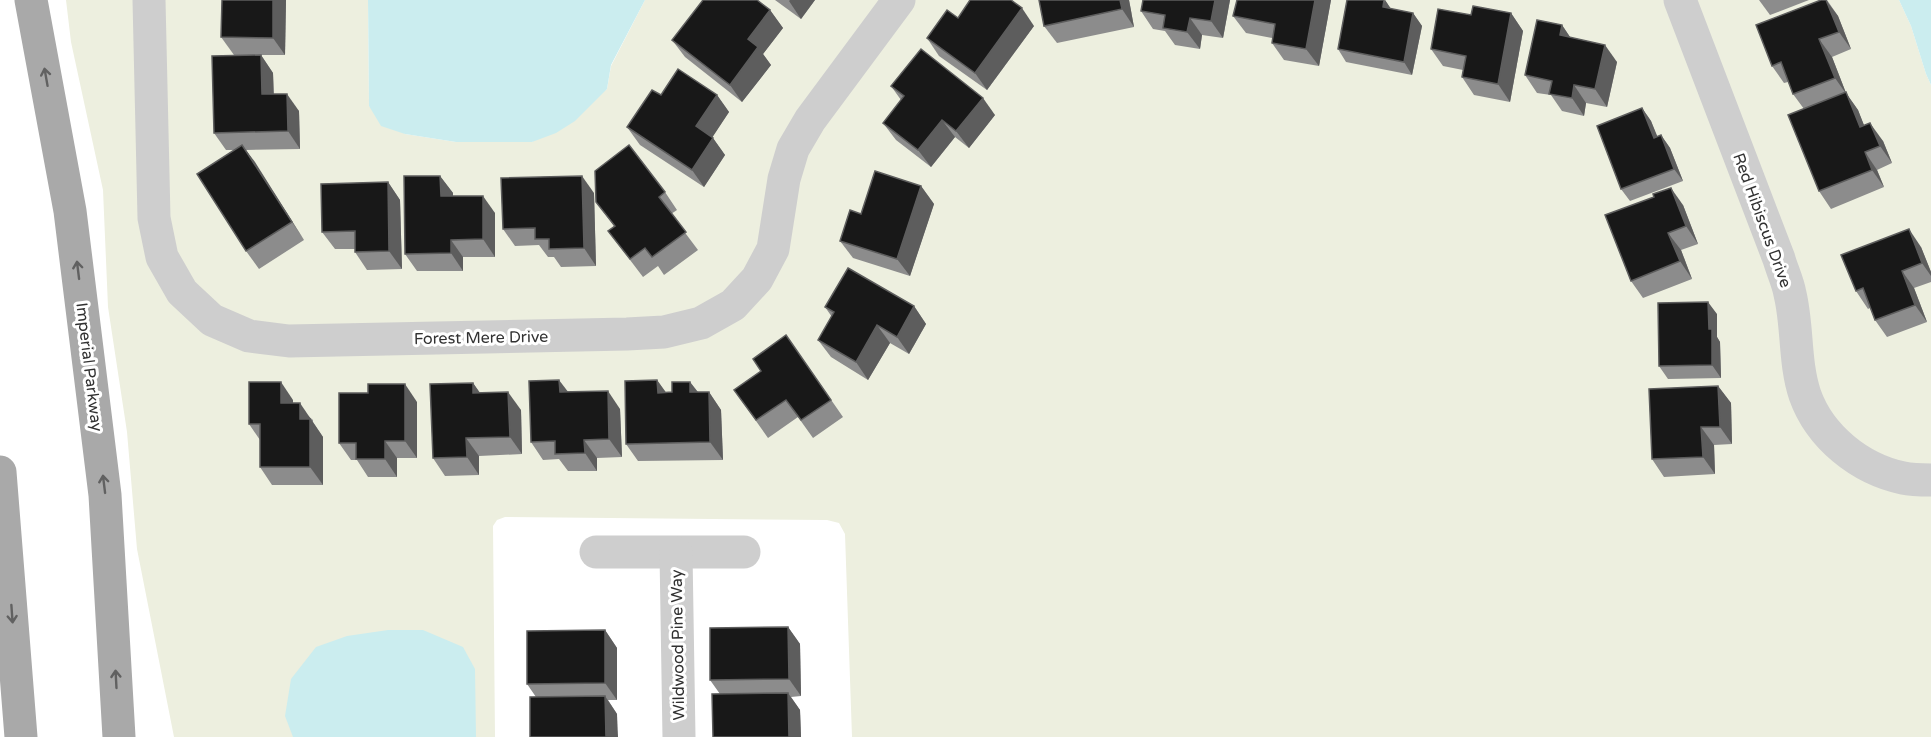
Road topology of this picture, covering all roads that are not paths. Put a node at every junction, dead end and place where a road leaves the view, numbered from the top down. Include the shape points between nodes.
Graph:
1 (31, 0) edge
2 (148, 0) edge
3 (899, 0) edge
4 (1680, 0) edge
5 (0, 472) edge
6 (1931, 480) edge
7 (596, 552) dead end
8 (744, 552) dead end
9 (676, 553) junction
10 (21, 737) edge
11 (119, 737) edge
12 (679, 737) edge

11 -> 1 main road, Imperial Parkway via 104,483 70,211
2 - 3 street, Forest Mere Drive via 154,218 162,257 182,292 212,320 249,336 289,341 627,334 664,332 701,323 733,304 757,279 773,249 793,149
4 - 6 street, Red Hibiscus Drive via 1790,295 1805,396 1822,427 1848,454 1875,470 1905,479
5 -> 10 main road
7 - 9 street
8 - 9 street
9 - 12 street, Wildwood Pine Way

